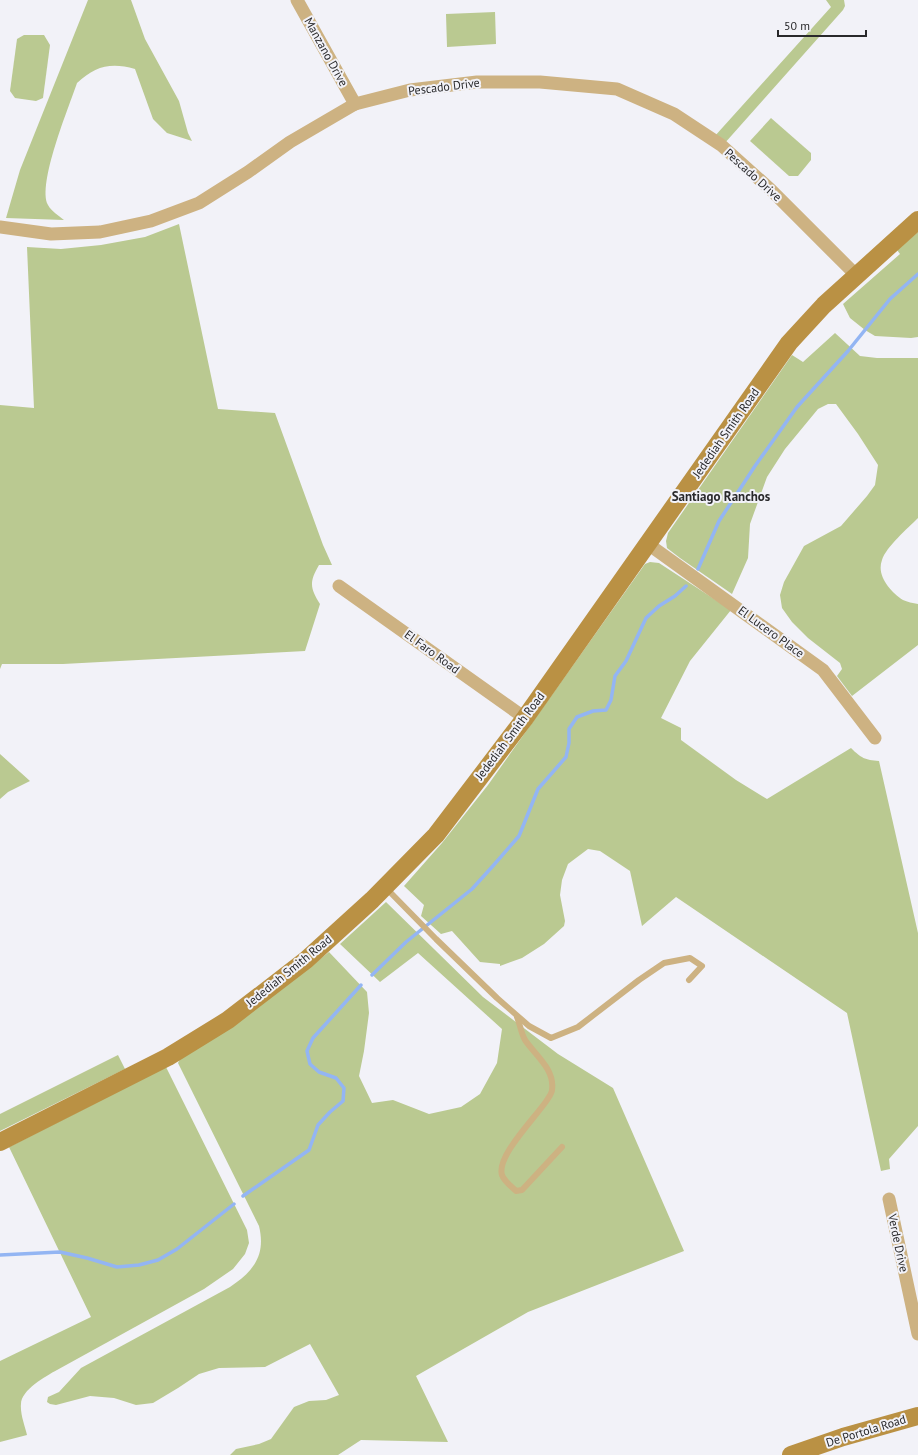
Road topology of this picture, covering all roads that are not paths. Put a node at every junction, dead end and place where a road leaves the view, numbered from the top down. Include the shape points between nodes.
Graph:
1 (297, 0) edge
2 (355, 104) junction
3 (918, 220) edge
4 (0, 227) edge
5 (856, 275) junction
6 (648, 544) junction
7 (339, 586) dead end
8 (525, 718) junction
9 (875, 738) dead end
10 (385, 887) junction
11 (690, 980) dead end
12 (517, 1015) junction
13 (0, 1142) edge
14 (562, 1148) dead end
15 (889, 1199) dead end
16 (918, 1334) edge
17 (918, 1416) edge
18 (791, 1455) edge

1 - 2 street, Manzano Drive
2 - 4 street, Pescado Drive via 290,142 199,203 151,221 100,232 51,234
2 - 5 street, Pescado Drive via 410,90 477,82 540,82 617,89 674,114 721,145 770,189
3 - 5 street, Jedediah Smith Road
5 - 6 street, Jedediah Smith Road via 789,343
6 - 8 street, Jedediah Smith Road
6 - 9 street, El Lucero Place via 823,670
7 - 8 street, El Faro Road
8 - 10 street, Jedediah Smith Road via 436,835
10 - 12 lane
10 - 13 street, Jedediah Smith Road via 306,960 228,1020 168,1057
11 - 12 lane via 702,966 690,958 664,963 578,1027 551,1038 529,1026
12 - 14 lane via 524,1038 546,1066 553,1091 512,1144 501,1173 504,1180 516,1191 522,1190
15 - 16 street, Verde Drive
17 - 18 street, De Portola Road via 842,1437

